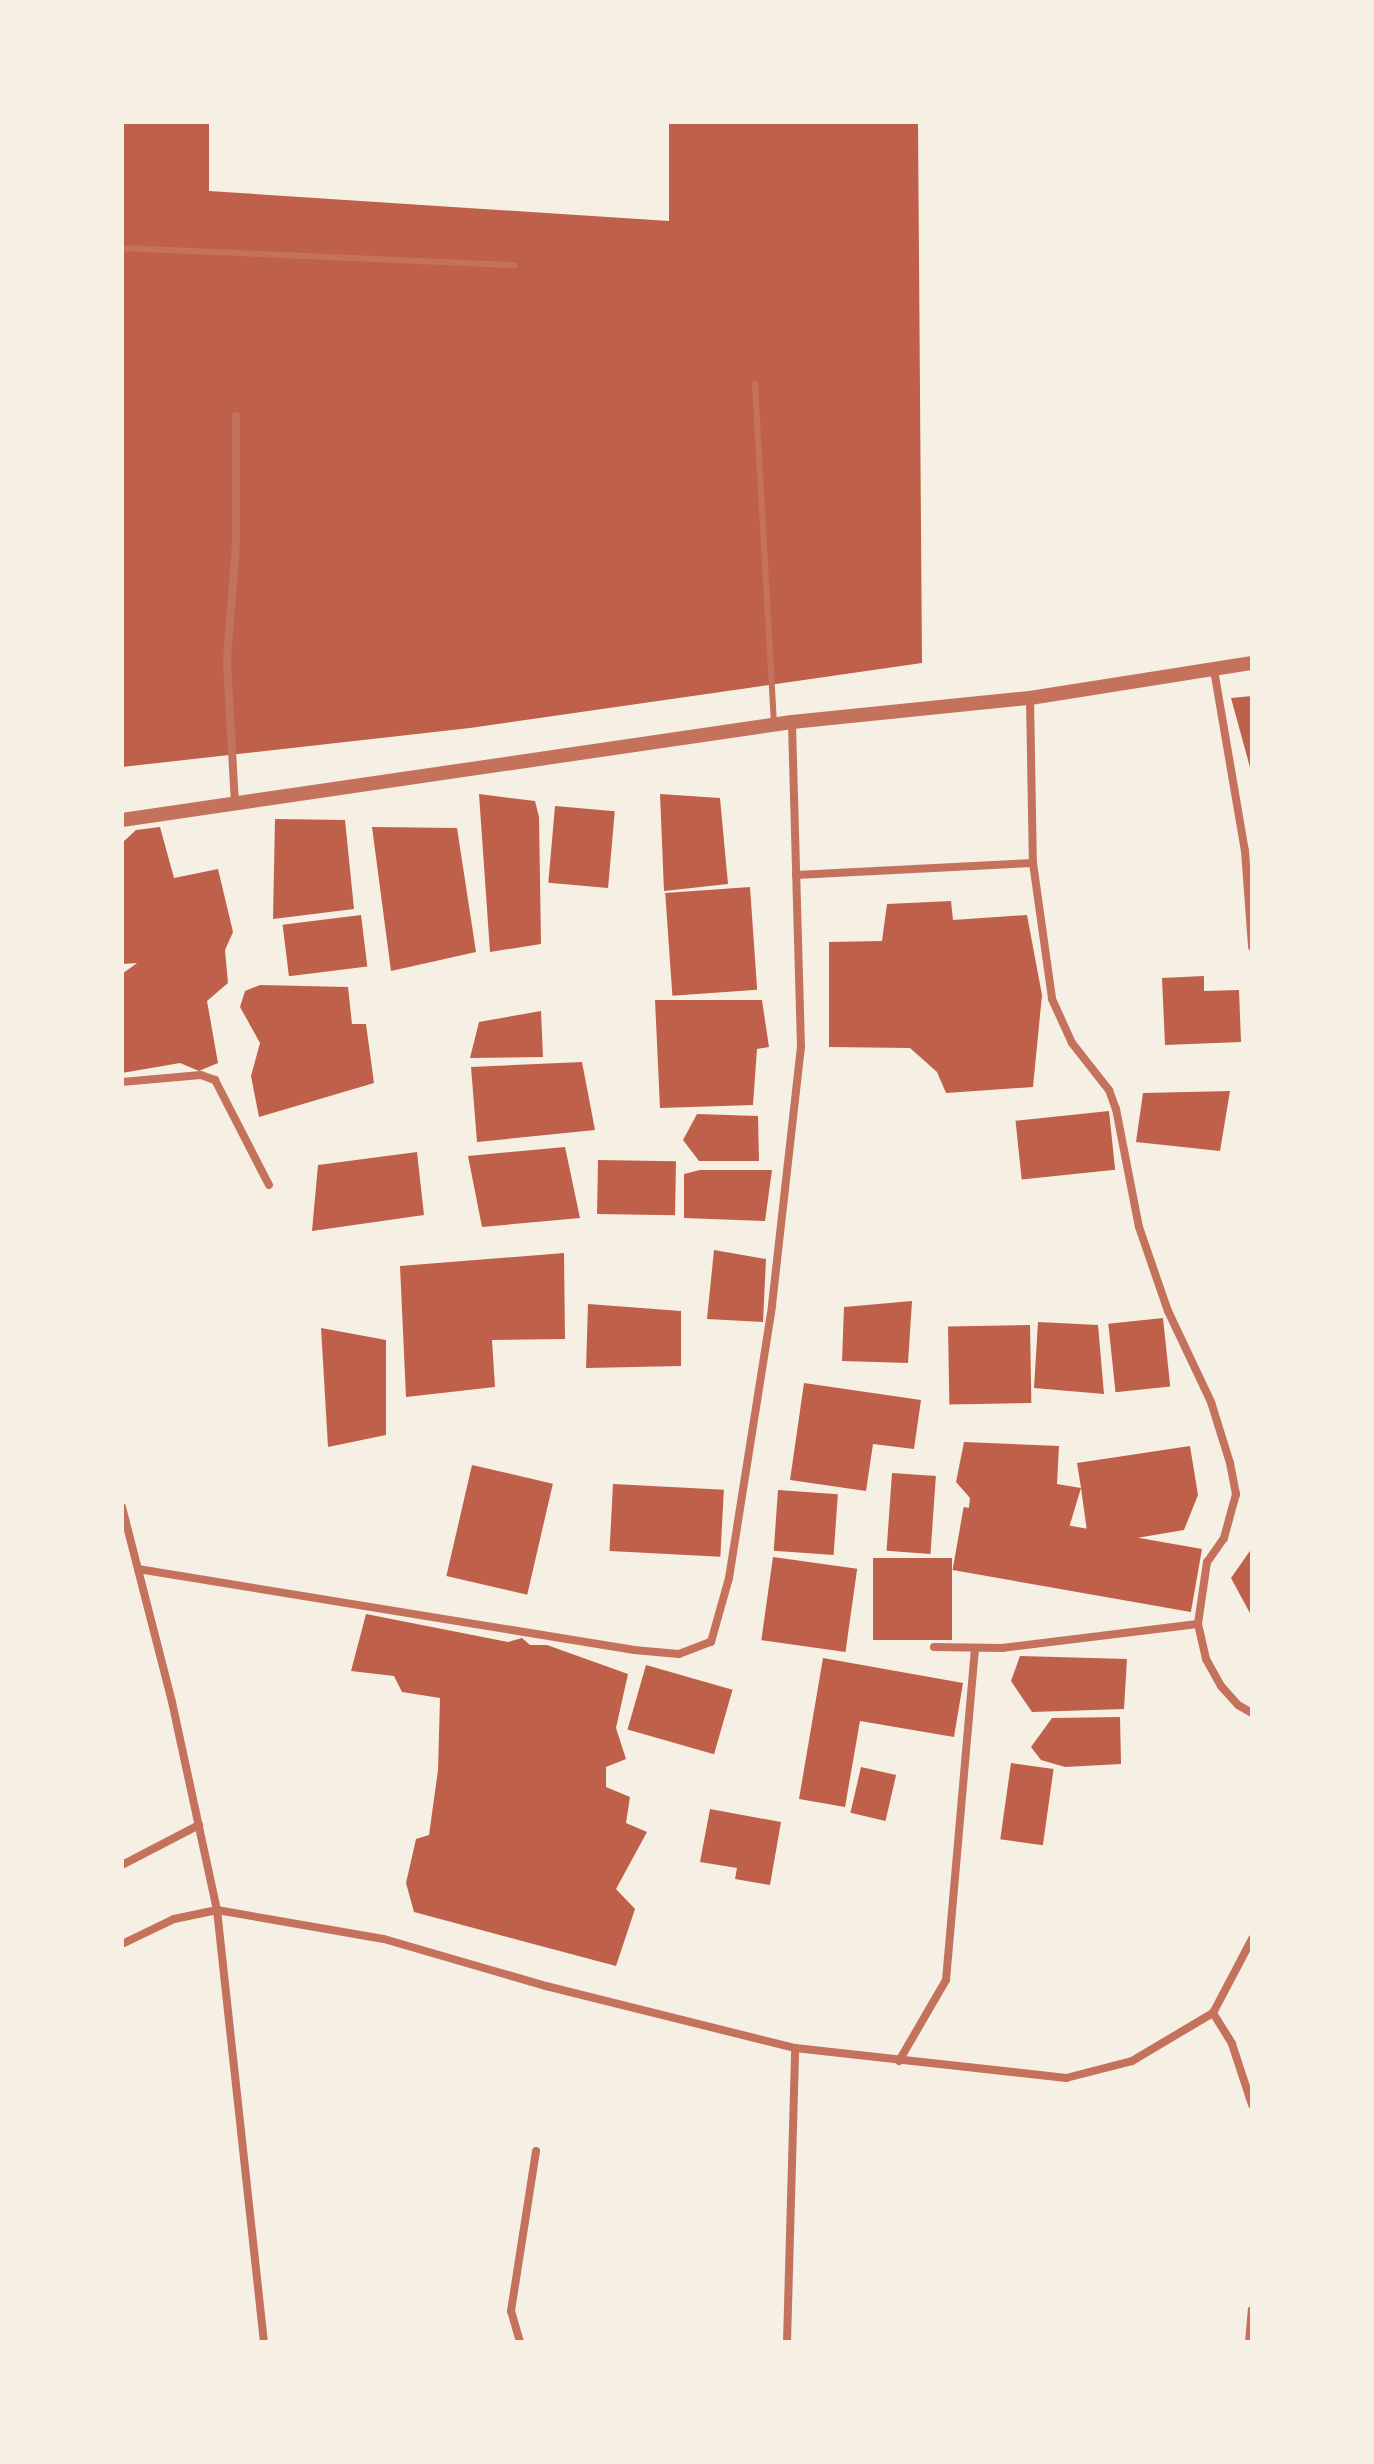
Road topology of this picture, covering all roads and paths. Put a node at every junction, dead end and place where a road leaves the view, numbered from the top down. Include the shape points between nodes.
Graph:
1 (122, 248) edge
2 (515, 265) dead end
3 (755, 384) dead end
4 (236, 416) dead end
5 (1252, 663) edge
6 (1214, 670) junction
7 (1030, 698) junction
8 (792, 722) junction
9 (774, 725) junction
10 (235, 804) junction
11 (122, 820) edge
12 (1033, 863) junction
13 (796, 875) junction
14 (1252, 947) edge
15 (122, 1082) edge
16 (269, 1185) dead end
17 (122, 1507) edge
18 (138, 1569) junction
19 (1198, 1624) junction
20 (934, 1647) dead end
21 (975, 1648) junction
22 (1252, 1713) edge
23 (199, 1825) junction
24 (122, 1865) edge
25 (217, 1910) junction
26 (1252, 1939) edge
27 (122, 1944) edge
28 (1213, 2013) junction
29 (795, 2048) junction
30 (899, 2061) junction
31 (1252, 2105) edge
32 (536, 2151) dead end
33 (1252, 2310) edge
34 (264, 2342) edge
35 (520, 2342) edge
36 (787, 2342) edge
37 (1249, 2342) edge

1 - 2 lane
3 - 9 lane
4 - 10 street via 236,542 227,660
5 - 6 street
6 - 7 street
6 - 14 street via 1245,851
7 - 8 street
7 - 12 street
8 - 9 street
8 - 13 street
9 - 10 street
10 - 11 street
12 - 13 street
12 - 19 street via 1052,999 1072,1043 1109,1090 1139,1227 1168,1311 1211,1402 1230,1463 1236,1494 1224,1538 1207,1562
13 - 18 street via 801,1047 772,1305 729,1578 711,1642 679,1654 634,1650
15 - 16 street via 201,1075 215,1080
17 - 18 street
18 - 23 street
19 - 21 street
19 - 22 street via 1206,1659 1221,1686
20 - 21 street
21 - 30 street via 946,1980
23 - 24 street
23 - 25 street
25 - 27 street via 174,1919
25 - 29 street via 384,1939
25 - 34 street
26 - 28 street
28 - 30 street via 1132,2061 1066,2078
28 - 31 street via 1232,2044
29 - 30 street
29 - 36 street
32 - 35 street via 511,2311
33 - 37 street

